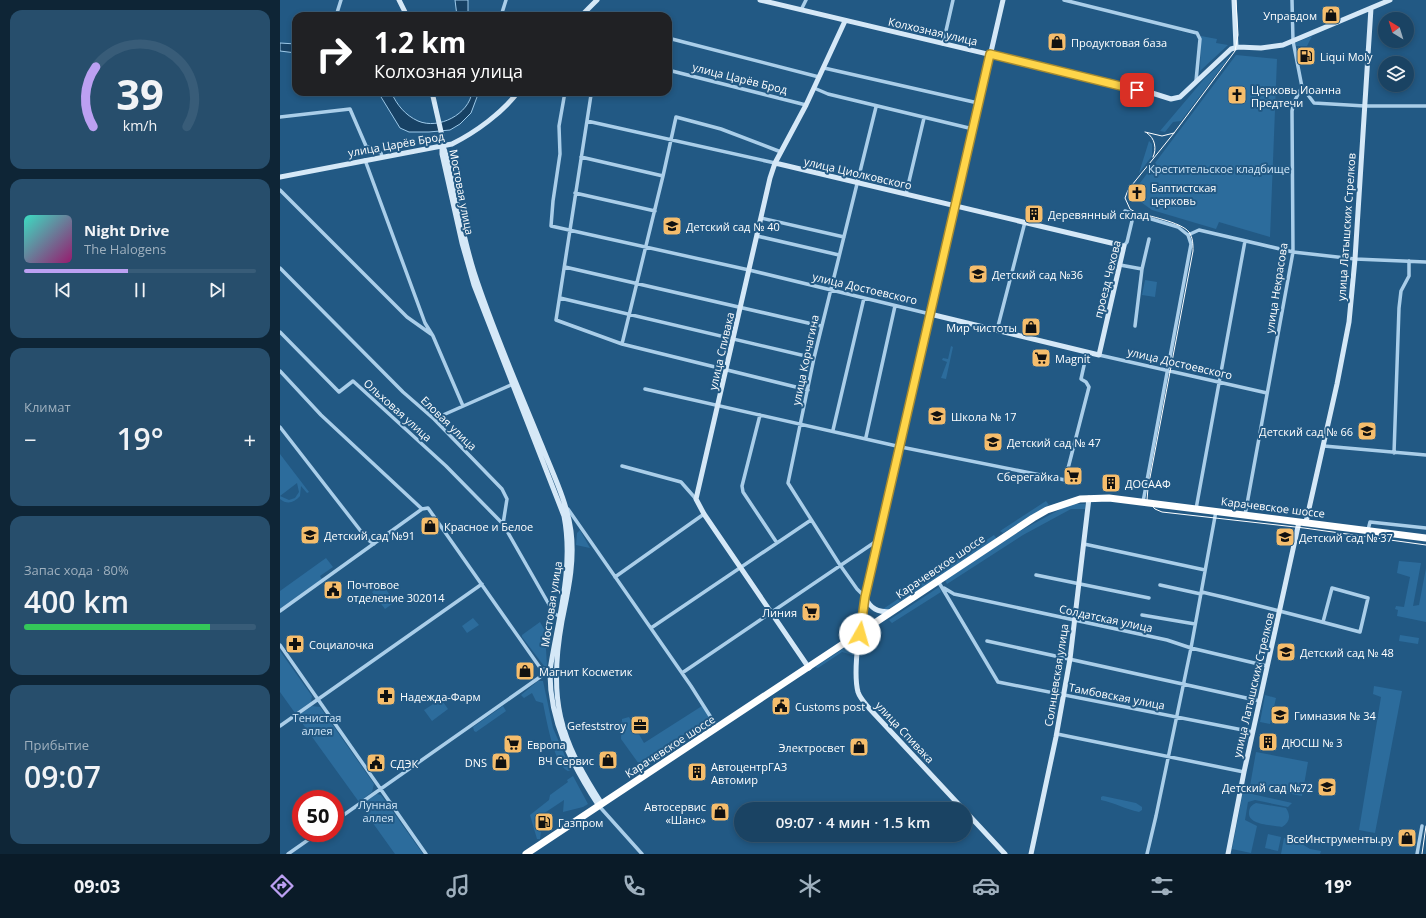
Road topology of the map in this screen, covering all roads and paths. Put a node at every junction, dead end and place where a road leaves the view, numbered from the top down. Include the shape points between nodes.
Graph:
1 (341, 0) edge
2 (399, 0) edge
3 (506, 0) edge
4 (597, 0) edge
5 (760, 0) edge
6 (806, 0) edge
7 (953, 0) edge
8 (1003, 0) edge
9 (1064, 0) edge
10 (1234, 0) edge
11 (1292, 0) edge
12 (1390, 0) edge
13 (1371, 8) junction
14 (801, 10) junction
15 (337, 12) edge
16 (405, 12) edge
17 (502, 12) edge
18 (585, 12) edge
19 (845, 21) junction
20 (672, 39) edge
21 (1293, 41) junction
22 (943, 44) junction
23 (1236, 47) junction
24 (990, 54) junction
25 (824, 68) junction
26 (672, 71) edge
27 (819, 78) junction
28 (1196, 81) junction
29 (1302, 87) junction
30 (814, 88) junction
31 (433, 96) edge
32 (514, 96) edge
33 (564, 96) edge
34 (591, 96) edge
35 (978, 103) junction
36 (806, 105) junction
37 (1365, 106) junction
38 (1426, 106) edge
39 (876, 107) junction
40 (280, 117) edge
41 (924, 118) junction
42 (587, 122) junction
43 (972, 129) junction
44 (672, 142) junction
45 (443, 146) junction
46 (781, 152) junction
47 (382, 156) junction
48 (581, 157) junction
49 (365, 160) junction
50 (775, 164) junction
51 (663, 176) junction
52 (280, 177) edge
53 (857, 184) junction
54 (280, 190) edge
55 (576, 193) junction
56 (906, 195) junction
57 (954, 205) junction
58 (655, 211) junction
59 (761, 218) junction
60 (1025, 222) junction
61 (571, 229) junction
62 (1188, 235) junction
63 (757, 236) junction
64 (844, 237) junction
65 (1149, 239) dead end
66 (1245, 241) junction
67 (1124, 246) junction
68 (646, 247) junction
69 (1293, 252) junction
70 (839, 255) junction
71 (1356, 259) junction
72 (1409, 261) junction
73 (1426, 262) edge
74 (1120, 265) junction
75 (565, 267) junction
76 (280, 268) edge
77 (1142, 269) junction
78 (749, 270) junction
79 (638, 283) junction
80 (830, 290) junction
81 (560, 298) junction
82 (864, 298) junction
83 (895, 306) junction
84 (741, 307) junction
85 (930, 314) junction
86 (629, 316) junction
87 (821, 326) junction
88 (1135, 326) dead end
89 (998, 330) junction
90 (280, 332) edge
91 (433, 336) junction
92 (734, 339) junction
93 (622, 344) junction
94 (1087, 352) junction
95 (1099, 355) junction
96 (814, 358) junction
97 (280, 371) edge
98 (727, 371) junction
99 (1168, 372) junction
100 (514, 383) junction
101 (1219, 383) junction
102 (645, 389) dead end
103 (808, 390) junction
104 (1267, 392) junction
105 (719, 405) junction
106 (463, 406) junction
107 (760, 415) junction
108 (434, 419) junction
109 (801, 423) junction
110 (280, 428) edge
111 (834, 430) junction
112 (866, 438) junction
113 (900, 446) junction
114 (1324, 446) junction
115 (1394, 453) junction
116 (1426, 455) edge
117 (622, 466) dead end
118 (1089, 498) junction
119 (696, 499) junction
120 (1143, 502) junction
121 (565, 506) junction
122 (422, 509) junction
123 (1196, 509) junction
124 (1216, 511) junction
125 (704, 514) junction
126 (1245, 515) junction
127 (811, 520) junction
128 (1303, 522) junction
129 (503, 524) junction
130 (1426, 528) edge
131 (580, 529) junction
132 (1368, 530) junction
133 (572, 533) junction
134 (1426, 538) edge
135 (879, 540) junction
136 (374, 544) junction
137 (777, 544) junction
138 (1084, 544) junction
139 (840, 565) junction
140 (741, 569) junction
141 (1205, 570) junction
142 (1036, 575) dead end
143 (614, 577) junction
144 (938, 581) junction
145 (1080, 582) junction
146 (482, 584) junction
147 (1160, 585) dead end
148 (942, 588) junction
149 (1201, 593) junction
150 (865, 597) junction
151 (1149, 598) dead end
152 (1280, 610) junction
153 (280, 611) edge
154 (772, 612) junction
155 (892, 612) junction
156 (1142, 615) dead end
157 (559, 616) junction
158 (1075, 621) junction
159 (1324, 622) junction
160 (1196, 624) junction
161 (651, 628) junction
162 (860, 634) junction
163 (987, 640) dead end
164 (280, 645) edge
165 (1191, 648) junction
166 (1070, 659) junction
167 (1267, 666) junction
168 (809, 668) junction
169 (553, 670) junction
170 (682, 673) junction
171 (1183, 684) junction
172 (1064, 694) junction
173 (318, 699) junction
174 (1260, 701) junction
175 (1175, 717) junction
176 (280, 726) edge
177 (718, 728) junction
178 (1253, 732) junction
179 (1057, 734) junction
180 (1168, 756) junction
181 (1244, 772) junction
182 (380, 789) junction
183 (957, 802) edge
184 (601, 805) junction
185 (344, 815) edge
186 (972, 819) edge
187 (1422, 826) dead end
188 (305, 842) edge
189 (288, 854) edge
190 (426, 854) edge
191 (526, 854) edge
192 (642, 854) edge
193 (1005, 854) edge
194 (1031, 854) edge
195 (1147, 854) edge
196 (1228, 854) edge
197 (1417, 854) edge

1 - 15 street
2 - 16 street
3 - 17 street
4 - 18 street
5 - 14 street, Колхозная улица
6 - 14 street
7 - 22 street
8 - 24 street, улица Спивака
9 - 28 street via 1197,33 1200,39
10 - 23 street
11 - 21 street
12 - 13 street
13 - 21 street
13 - 37 street, улица Латышских Стрелков
14 - 19 street, Колхозная улица
19 - 22 street, Колхозная улица
19 - 25 street, улица Спивака
20 - 27 street
21 - 23 street via 1261,48
21 - 29 street
22 - 24 street, Колхозная улица
23 - 28 street via 1225,52
24 - 28 street, Колхозная улица via 1171,99 1180,97
24 - 35 street, улица Спивака
25 - 27 street, улица Спивака
25 - 35 street
26 - 36 street, улица Царёв Брод
27 - 30 street, улица Спивака
29 - 37 street via 1314,103
29 - 69 street, улица Некрасова via 1292,111
30 - 36 street, улица Спивака
30 - 39 street
31 - 45 street, Мостовая улица
32 - 45 street, улица Царёв Брод via 467,136
33 - 61 street, улица Достоевского via 559,126 560,154 551,226
34 - 42 street
35 - 43 street, улица Спивака
36 - 46 street, улица Спивака
37 - 38 street
37 - 71 street, улица Латышских Стрелков
39 - 41 street
39 - 53 street, улица Корчагина
40 - 47 street via 350,109 366,146 381,153
41 - 43 street
41 - 56 street
42 - 44 street, улица Циолковского
42 - 48 street
43 - 57 street, улица Спивака
44 - 46 street via 676,117 721,129
44 - 50 street, улица Циолковского
44 - 51 street
45 - 47 street, улица Царёв Брод
45 - 100 street, Мостовая улица via 473,271
46 - 50 street, улица Спивака
47 - 49 street, улица Царёв Брод
48 - 51 street
48 - 55 street
49 - 52 street, улица Царёв Брод
49 - 91 street via 406,275 425,323
50 - 53 street, улица Циолковского
50 - 59 street, улица Спивака
51 - 58 street
53 - 56 street, улица Циолковского
53 - 64 street, улица Корчагина
54 - 91 street via 407,317
55 - 58 street
55 - 61 street
56 - 57 street, улица Циолковского
57 - 60 street, улица Циолковского
57 - 85 street, улица Спивака
58 - 68 street
59 - 63 street, улица Спивака
59 - 64 street
60 - 67 street, улица Циолковского
60 - 89 street
61 - 68 street, улица Достоевского
61 - 75 street
62 - 66 street via 1199,230
62 - 67 street, проезд Чехова via 1178,227 1125,211 1132,221
62 - 99 street via 1191,250
63 - 70 street
63 - 78 street, улица Спивака
64 - 70 street, улица Корчагина
65 - 77 street
66 - 69 street
66 - 101 street
67 - 74 street, проезд Чехова
68 - 78 street, улица Достоевского
68 - 79 street
69 - 71 street
69 - 104 street, улица Некрасова
70 - 80 street, улица Корчагина
71 - 72 street
71 - 114 street, улица Латышских Стрелков via 1349,322
72 - 73 street
72 - 115 street via 1409,276 1400,291
74 - 77 street
74 - 95 street, проезд Чехова
75 - 79 street
75 - 81 street
76 - 108 street, Еловая улица via 403,392
77 - 88 street
78 - 80 street, улица Достоевского
78 - 84 street, улица Спивака
79 - 84 street
79 - 86 street
80 - 82 street, улица Достоевского
80 - 87 street, улица Корчагина
81 - 86 street
81 - 93 street via 556,320
82 - 83 street, улица Достоевского
82 - 111 street
83 - 85 street, улица Достоевского
83 - 112 street
84 - 87 street
84 - 92 street, улица Спивака
85 - 89 street, улица Достоевского
85 - 113 street, улица Спивака
86 - 92 street
86 - 93 street
87 - 96 street, улица Корчагина
89 - 94 street, улица Достоевского
90 - 129 street, Ольховая улица via 339,392 353,381 446,466
91 - 106 street
92 - 96 street
92 - 98 street, улица Спивака
93 - 98 street
94 - 95 street, улица Достоевского
94 - 113 street via 1081,379 1089,387 1065,480
95 - 99 street, улица Достоевского
96 - 103 street, улица Корчагина
97 - 122 street via 321,415
98 - 103 street
98 - 105 street, улица Спивака
99 - 101 street, улица Достоевского
99 - 120 street
100 - 106 street
100 - 121 street, Мостовая улица
100 - 157 street, Мостовая улица via 565,522 569,552
101 - 104 street, улица Достоевского
101 - 123 street
102 - 105 street
103 - 109 street, улица Корчагина
104 - 126 street, улица Некрасова
105 - 107 street
105 - 119 street, улица Спивака
106 - 108 street
107 - 109 street
107 - 137 street via 742,486 743,492
108 - 129 street, Еловая улица via 502,489 507,499
109 - 111 street
109 - 127 street, улица Корчагина via 788,483
110 - 136 street via 367,539
111 - 112 street
112 - 113 street
113 - 135 street, улица Спивака
114 - 115 street
114 - 128 street, улица Латышских Стрелков
115 - 116 street
117 - 119 street via 680,482
118 - 120 highway, Карачевское шоссе
118 - 138 street, Солнцевская улица
118 - 144 highway, Карачевское шоссе via 1061,504 1033,518
119 - 125 street
120 - 123 highway, Карачевское шоссе
121 - 131 street
121 - 133 street, Мостовая улица
122 - 136 street
122 - 146 street via 425,507 430,510
123 - 124 highway, Карачевское шоссе
124 - 126 highway, Карачевское шоссе
124 - 141 street
125 - 140 street
125 - 143 street
126 - 128 highway, Карачевское шоссе
127 - 137 street
127 - 139 street, улица Корчагина
128 - 132 highway, Карачевское шоссе
128 - 152 street, улица Латышских Стрелков
129 - 157 street via 551,608
130 - 132 street via 1370,522
131 - 133 street via 576,527
131 - 143 street
132 - 134 highway, Карачевское шоссе
133 - 169 street, Мостовая улица via 572,566
135 - 139 street
135 - 150 street, улица Спивака
136 - 153 street
137 - 140 street
138 - 141 street
138 - 145 street, Солнцевская улица
139 - 150 street, улица Корчагина
139 - 154 street
140 - 154 street
140 - 161 street
141 - 149 street
142 - 145 street
143 - 161 street
144 - 148 street, Тамбовская улица
144 - 155 highway, Карачевское шоссе
145 - 151 street
145 - 158 street, Солнцевская улица
146 - 169 street via 541,669
146 - 173 street
147 - 149 street
148 - 158 street, Солдатская улица via 954,594
148 - 172 street, Тамбовская улица via 998,682
149 - 152 street
149 - 160 street
150 - 155 street via 874,610
150 - 162 street, улица Спивака
152 - 159 street
152 - 167 street, улица Латышских Стрелков
154 - 168 street
154 - 170 street
155 - 162 highway, Карачевское шоссе
156 - 160 street
157 - 169 street, Мостовая улица
158 - 165 street, Солдатская улица via 1167,640
158 - 166 street, Солнцевская улица
159 - 159 street via 1360,632 1368,598 1332,588
160 - 165 street
161 - 170 street
162 - 168 highway, Карачевское шоссе
162 - 183 street, улица Спивака via 857,683 863,701
163 - 166 street
164 - 173 street
165 - 167 street, Солдатская улица
165 - 171 street
166 - 171 street
166 - 172 street, Солнцевская улица
167 - 174 street, улица Латышских Стрелков
168 - 177 highway, Карачевское шоссе
169 - 182 street
169 - 184 street, Мостовая улица via 554,707 563,741 578,773
170 - 177 street
171 - 174 street
171 - 175 street
172 - 175 street, Тамбовская улица
172 - 179 street, Солнцевская улица
173 - 176 street
173 - 182 street
174 - 178 street, улица Латышских Стрелков
175 - 178 street, Тамбовская улица
175 - 180 street
177 - 184 highway, Карачевское шоссе
178 - 181 street, улица Латышских Стрелков
179 - 180 street
179 - 194 street, Солнцевская улица
180 - 181 street
180 - 195 street
181 - 196 street, улица Латышских Стрелков
182 - 185 street
182 - 190 street
184 - 191 highway, Карачевское шоссе
184 - 192 street
186 - 193 street
187 - 197 street
188 - 189 street

